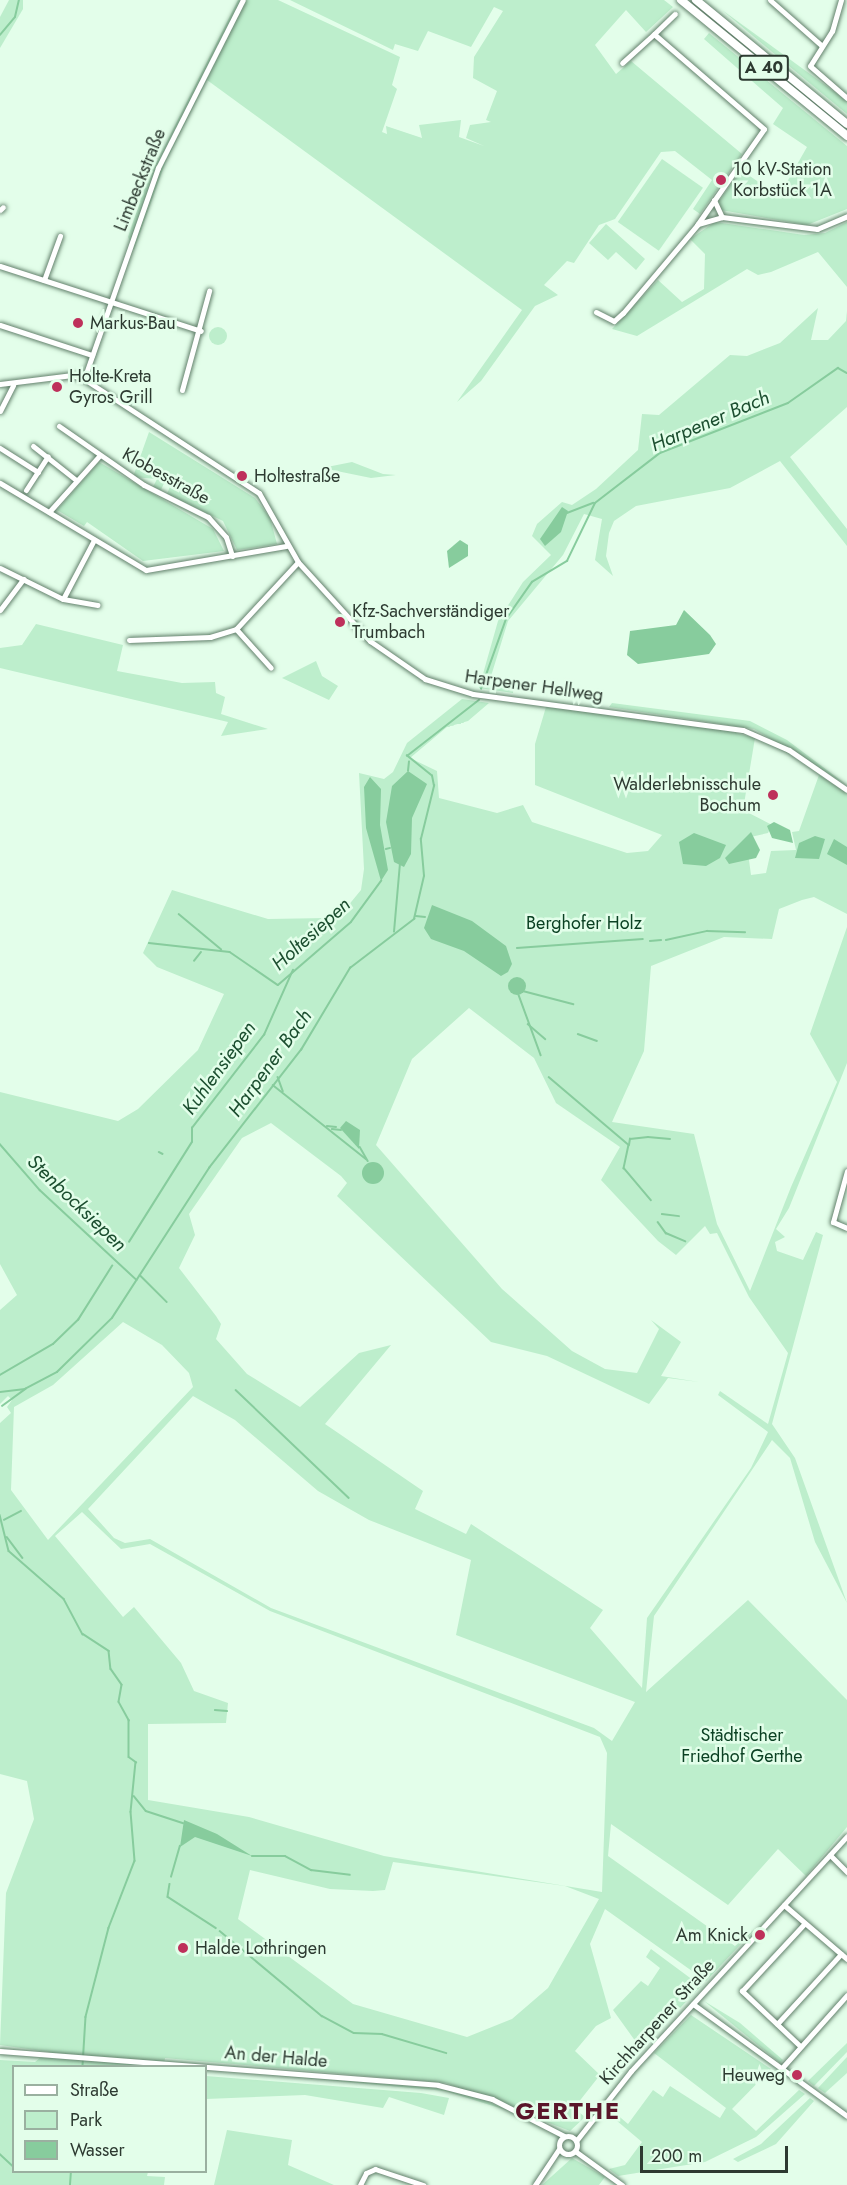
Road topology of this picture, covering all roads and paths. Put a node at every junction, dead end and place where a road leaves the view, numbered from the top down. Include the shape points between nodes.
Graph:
1 (243, 0) edge
2 (681, 0) edge
3 (696, 0) edge
4 (770, 0) edge
5 (841, 0) edge
6 (675, 14) dead end
7 (654, 34) junction
8 (822, 46) junction
9 (622, 63) dead end
10 (847, 98) edge
11 (847, 124) edge
12 (847, 136) edge
13 (714, 200) junction
14 (847, 216) edge
15 (722, 217) junction
16 (697, 225) junction
17 (60, 236) dead end
18 (0, 266) edge
19 (44, 280) junction
20 (209, 291) dead end
21 (110, 303) junction
22 (596, 312) dead end
23 (0, 326) edge
24 (201, 330) junction
25 (92, 355) junction
26 (84, 379) junction
27 (0, 384) edge
28 (13, 385) junction
29 (182, 390) dead end
30 (0, 411) edge
31 (59, 426) dead end
32 (33, 446) dead end
33 (0, 448) edge
34 (100, 455) junction
35 (48, 456) junction
36 (38, 472) junction
37 (76, 480) junction
38 (0, 483) edge
39 (26, 490) dead end
40 (50, 513) junction
41 (94, 540) junction
42 (286, 546) junction
43 (232, 556) junction
44 (298, 562) junction
45 (0, 568) edge
46 (23, 579) junction
47 (63, 599) junction
48 (97, 605) dead end
49 (0, 610) edge
50 (236, 629) junction
51 (129, 640) dead end
52 (271, 668) dead end
53 (847, 790) edge
54 (847, 1171) edge
55 (847, 1228) edge
56 (847, 1836) edge
57 (830, 1855) junction
58 (847, 1872) edge
59 (784, 1905) junction
60 (804, 1924) junction
61 (841, 1954) junction
62 (847, 1959) edge
63 (847, 1995) edge
64 (693, 2004) junction
65 (777, 2024) junction
66 (800, 2045) junction
67 (0, 2051) edge
68 (186, 2065) edge
69 (207, 2067) edge
70 (781, 2068) junction
71 (847, 2116) edge
72 (587, 2122) junction
73 (542, 2126) junction
74 (566, 2136) junction
75 (576, 2141) junction
76 (559, 2147) junction
77 (575, 2151) junction
78 (566, 2154) junction
79 (550, 2166) junction
80 (360, 2185) edge
81 (423, 2185) edge
82 (535, 2185) edge
83 (622, 2185) edge

1 - 21 street, Limbeckstraße via 158,168
2 - 12 highway, A 40
3 - 11 highway, A 40
4 - 8 street
5 - 8 street
6 - 7 street
7 - 9 street
7 - 13 street via 764,129
8 - 10 street via 810,66
13 - 15 street
13 - 16 street
14 - 15 street via 828,227 800,230
15 - 16 street
16 - 22 street via 614,321
17 - 19 street
18 - 19 street
19 - 21 street
20 - 24 street
21 - 24 street
21 - 25 street, Limbeckstraße
23 - 25 street
24 - 29 street
25 - 26 street, Limbeckstraße
26 - 28 street via 72,375
26 - 42 street, Harpener Hellweg via 259,493 270,506
27 - 28 street
28 - 30 street
31 - 34 street, Klobesstraße
32 - 35 street
33 - 36 street
34 - 37 street, Klobesstraße
34 - 43 street, Klobesstraße via 208,517 226,537
35 - 36 street
35 - 37 street
36 - 39 street
37 - 40 street, Klobesstraße
38 - 40 street
40 - 41 street
41 - 43 street via 146,570
41 - 47 street
42 - 43 street
42 - 44 street, Harpener Hellweg
44 - 50 street
44 - 53 street, Harpener Hellweg via 370,641 424,679 474,694 743,730 789,750
45 - 46 street
46 - 47 street
46 - 49 street
47 - 48 street
50 - 51 street via 210,637
50 - 52 street
54 - 55 street via 833,1222
56 - 57 street, Kirchharpener Straße
57 - 58 street
57 - 59 street, Kirchharpener Straße
59 - 60 street
59 - 64 street, Kirchharpener Straße
60 - 61 street
60 - 65 street via 742,1991
61 - 62 street
61 - 65 street
63 - 66 street
64 - 70 street
64 - 72 street, Kirchharpener Straße
65 - 66 street
66 - 70 street
67 - 68 street, An der Halde
69 - 73 street, An der Halde via 438,2085 492,2099
70 - 71 street
72 - 74 street, Kirchharpener Straße
72 - 75 street, Kirchharpener Straße
73 - 74 street, An der Halde
73 - 76 street, An der Halde
74 - 75 street, An der Halde
74 - 76 street, Kirchharpener Straße
75 - 77 street
76 - 78 street, An der Halde
76 - 79 street
77 - 78 street
77 - 83 street
78 - 79 street
79 - 82 street
80 - 81 street via 368,2171 410,2177

